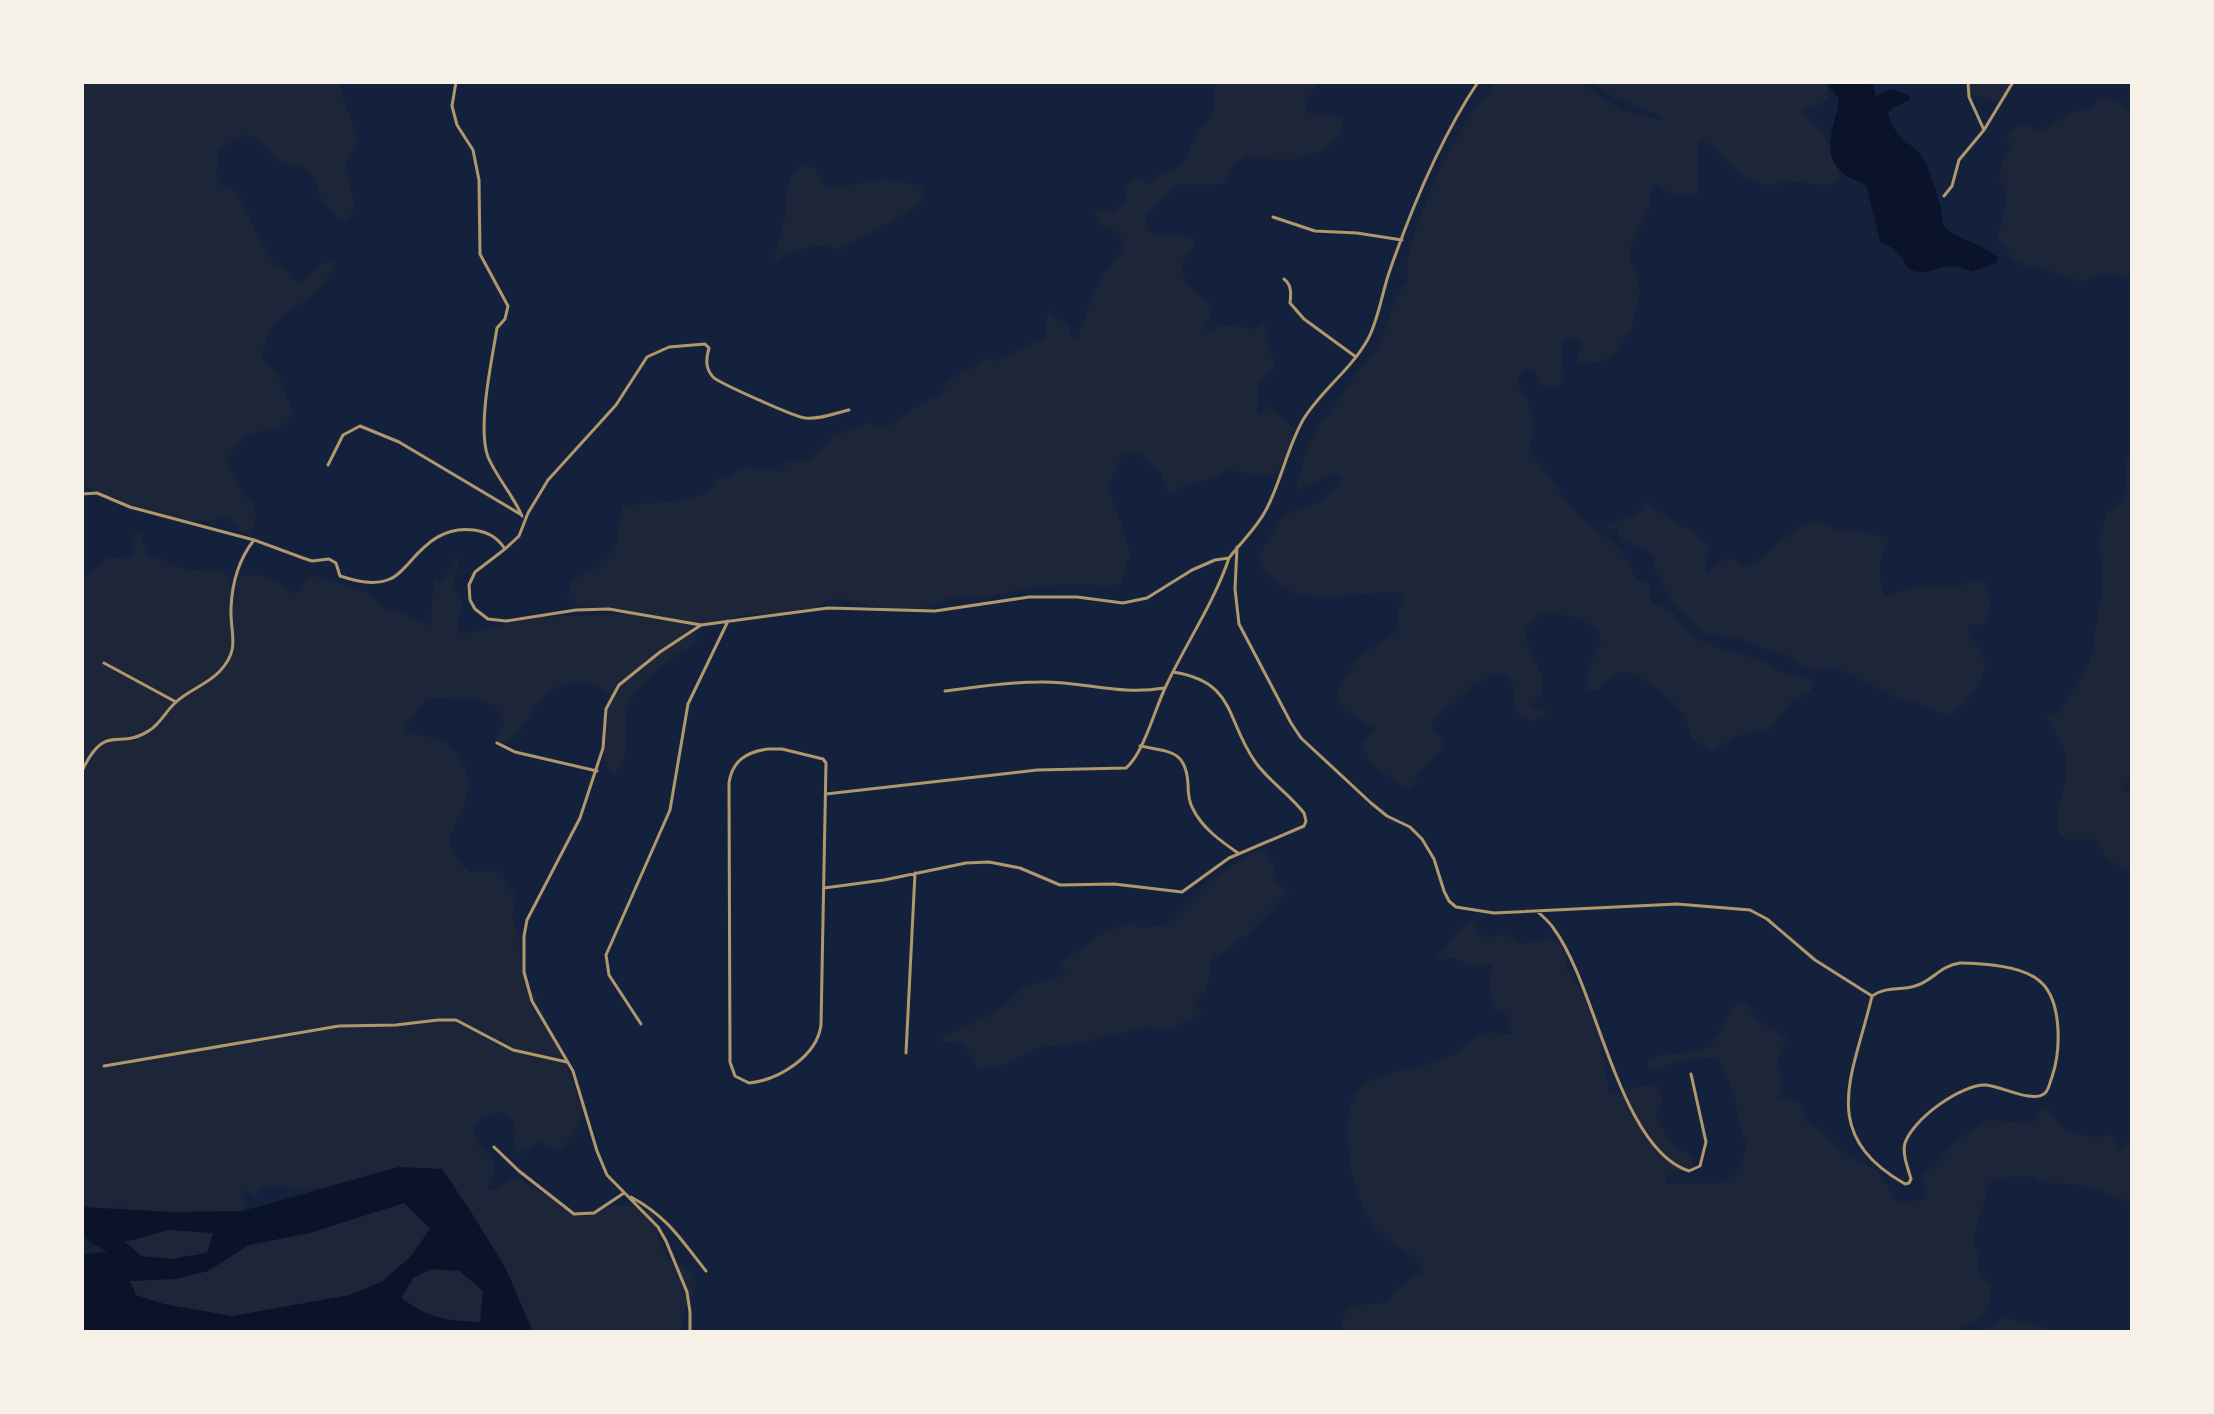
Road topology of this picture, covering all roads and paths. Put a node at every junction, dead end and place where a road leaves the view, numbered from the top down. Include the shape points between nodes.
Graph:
1 (456, 82) edge
2 (1478, 82) edge
3 (1968, 82) edge
4 (2013, 82) edge
5 (1984, 130) junction
6 (1944, 196) dead end
7 (1273, 217) dead end
8 (1402, 240) junction
9 (1284, 279) dead end
10 (1356, 357) junction
11 (849, 410) dead end
12 (328, 465) dead end
13 (82, 494) edge
14 (524, 518) junction
15 (254, 540) junction
16 (1237, 547) junction
17 (505, 549) junction
18 (1229, 558) junction
19 (728, 621) junction
20 (701, 625) junction
21 (104, 663) dead end
22 (1173, 672) junction
23 (1164, 688) junction
24 (945, 691) dead end
25 (176, 702) junction
26 (497, 743) dead end
27 (1140, 746) junction
28 (82, 771) edge
29 (597, 771) junction
30 (825, 794) junction
31 (1238, 853) junction
32 (915, 873) junction
33 (824, 888) junction
34 (1537, 911) junction
35 (1872, 996) junction
36 (641, 1024) dead end
37 (906, 1053) dead end
38 (567, 1062) junction
39 (104, 1066) dead end
40 (1691, 1074) dead end
41 (494, 1147) dead end
42 (625, 1193) junction
43 (631, 1197) junction
44 (706, 1271) dead end
45 (690, 1332) edge

1 - 14 street via 452,106 473,150 479,180 480,254 508,306 497,328 485,446
2 - 8 street via 1439,150
3 - 5 street
4 - 5 street
5 - 6 street via 1959,160
7 - 8 street via 1315,231
8 - 10 street via 1368,339
9 - 10 street via 1290,303 1304,319
10 - 16 street via 1301,423 1267,509
11 - 14 street via 809,419 792,416 718,382 710,374 705,344 669,347 643,362 616,405 548,480
12 - 14 street via 343,435 360,426 399,442
13 - 15 street via 97,493
14 - 17 street via 519,536
15 - 17 street via 312,561 329,559 340,576 369,583 394,578 446,532 481,532 497,538
15 - 25 street via 237,573 229,660 211,680
16 - 18 street
16 - 34 street via 1239,624 1301,738 1371,803 1422,839 1456,907
17 - 20 street via 475,572 469,585 475,609 488,619 609,609
18 - 19 street via 1192,570 1147,598 1123,603 1029,597 935,611 828,608
18 - 22 street
19 - 20 street
19 - 36 street via 689,699 670,810 606,955 609,975
20 - 29 street via 619,685 606,709
21 - 25 street
22 - 23 street
22 - 31 street via 1212,684 1257,764 1306,818 1297,830
23 - 24 street via 1115,691 1040,682
23 - 27 street
25 - 28 street via 148,732 102,742
26 - 29 street
27 - 30 street via 1130,766 1121,770 1037,770
27 - 31 street via 1174,753 1182,760 1191,807
29 - 38 street via 524,936 524,972 532,1001
30 - 33 street
30 - 33 street via 824,760 782,749 748,753 730,774 730,1062 742,1081 773,1077 805,1056 817,1041
31 - 32 street via 1180,892 1114,884 1060,885 989,862
32 - 33 street
32 - 37 street
34 - 35 street via 1677,904 1750,910
34 - 40 street via 1555,929 1586,992 1630,1109 1664,1155 1689,1171 1700,1166 1706,1142
35 - 35 street via 1847,1106 1861,1147 1905,1184 1911,1182 1906,1140 1944,1101 1976,1086 2032,1097 2048,1088 2059,1040 2050,998 2035,977 1960,963 1941,968 1915,987 1895,987
38 - 39 street via 513,1050 456,1020 438,1020 339,1026
38 - 42 street via 603,1167
41 - 42 street via 574,1214 594,1213
42 - 43 street
43 - 44 street via 669,1223
43 - 45 street via 661,1232 683,1281

